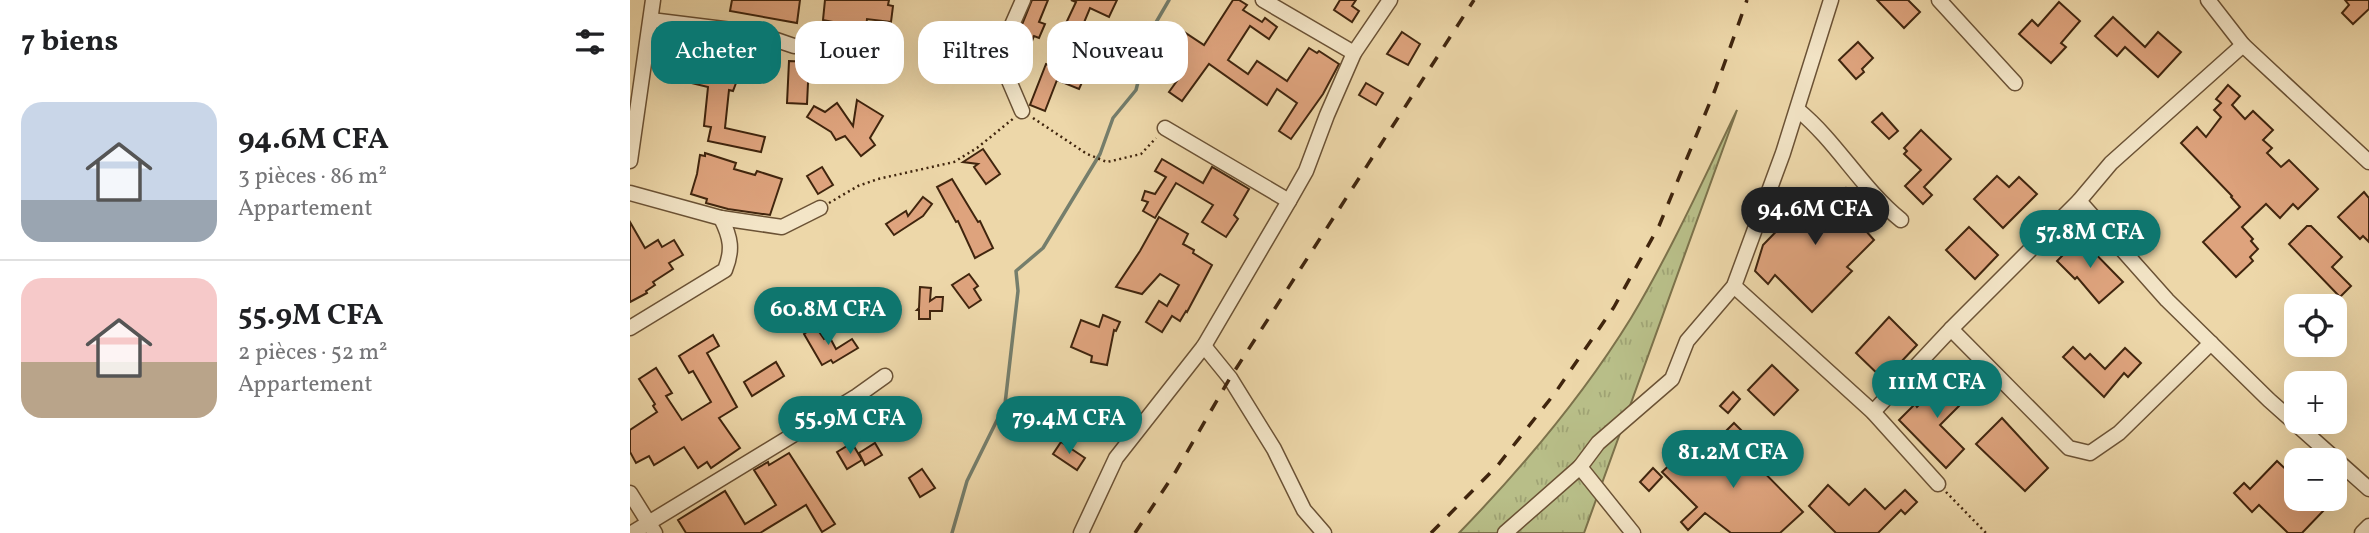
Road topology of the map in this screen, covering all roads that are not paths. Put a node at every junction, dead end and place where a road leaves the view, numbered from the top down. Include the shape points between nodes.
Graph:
1 (653, 0) edge
2 (1024, 0) edge
3 (1264, 0) edge
4 (1390, 0) edge
5 (1831, 0) edge
6 (1939, 0) edge
7 (2208, 0) edge
8 (651, 20) junction
9 (2243, 45) junction
10 (795, 46) edge
11 (1354, 53) junction
12 (2015, 83) dead end
13 (636, 86) edge
14 (1798, 110) junction
15 (1022, 111) road end
16 (1165, 128) road end
17 (630, 161) edge
18 (2369, 162) edge
19 (630, 193) edge
20 (1289, 201) junction
21 (2079, 201) junction
22 (820, 208) road end
23 (721, 218) junction
24 (1901, 220) dead end
25 (1734, 286) junction
26 (630, 328) edge
27 (1951, 329) junction
28 (2211, 343) junction
29 (1204, 346) junction
30 (885, 376) dead end
31 (1872, 412) junction
32 (1580, 467) junction
33 (1938, 484) road end
34 (2369, 489) edge
35 (630, 493) edge
36 (2369, 526) edge
37 (652, 528) edge
38 (632, 533) edge
39 (1081, 533) edge
40 (1324, 533) edge
41 (1505, 533) edge
42 (1633, 533) edge
43 (2362, 533) edge

1 - 8 street
2 - 15 street via 1001,50 1001,62
3 - 11 street
4 - 11 street
5 - 14 street
6 - 12 street
7 - 9 street
8 - 10 street via 756,33
8 - 13 street
9 - 18 street
9 - 21 street via 2111,163
11 - 20 street via 1306,171
13 - 17 street
14 - 24 street via 1818,126
14 - 25 street
16 - 20 street
19 - 23 street
20 - 29 street
21 - 27 street
21 - 28 street
22 - 23 street via 785,227
23 - 26 street via 731,239 725,270
25 - 31 street
25 - 32 street via 1686,341 1672,379 1598,443
27 - 28 street via 2069,448 2090,453 2119,433
27 - 31 street
28 - 34 street
29 - 39 street via 1116,458
29 - 40 street via 1274,449 1304,510
30 - 37 street
31 - 33 street
32 - 41 street
32 - 42 street
35 - 37 street
36 - 43 street
37 - 38 street

